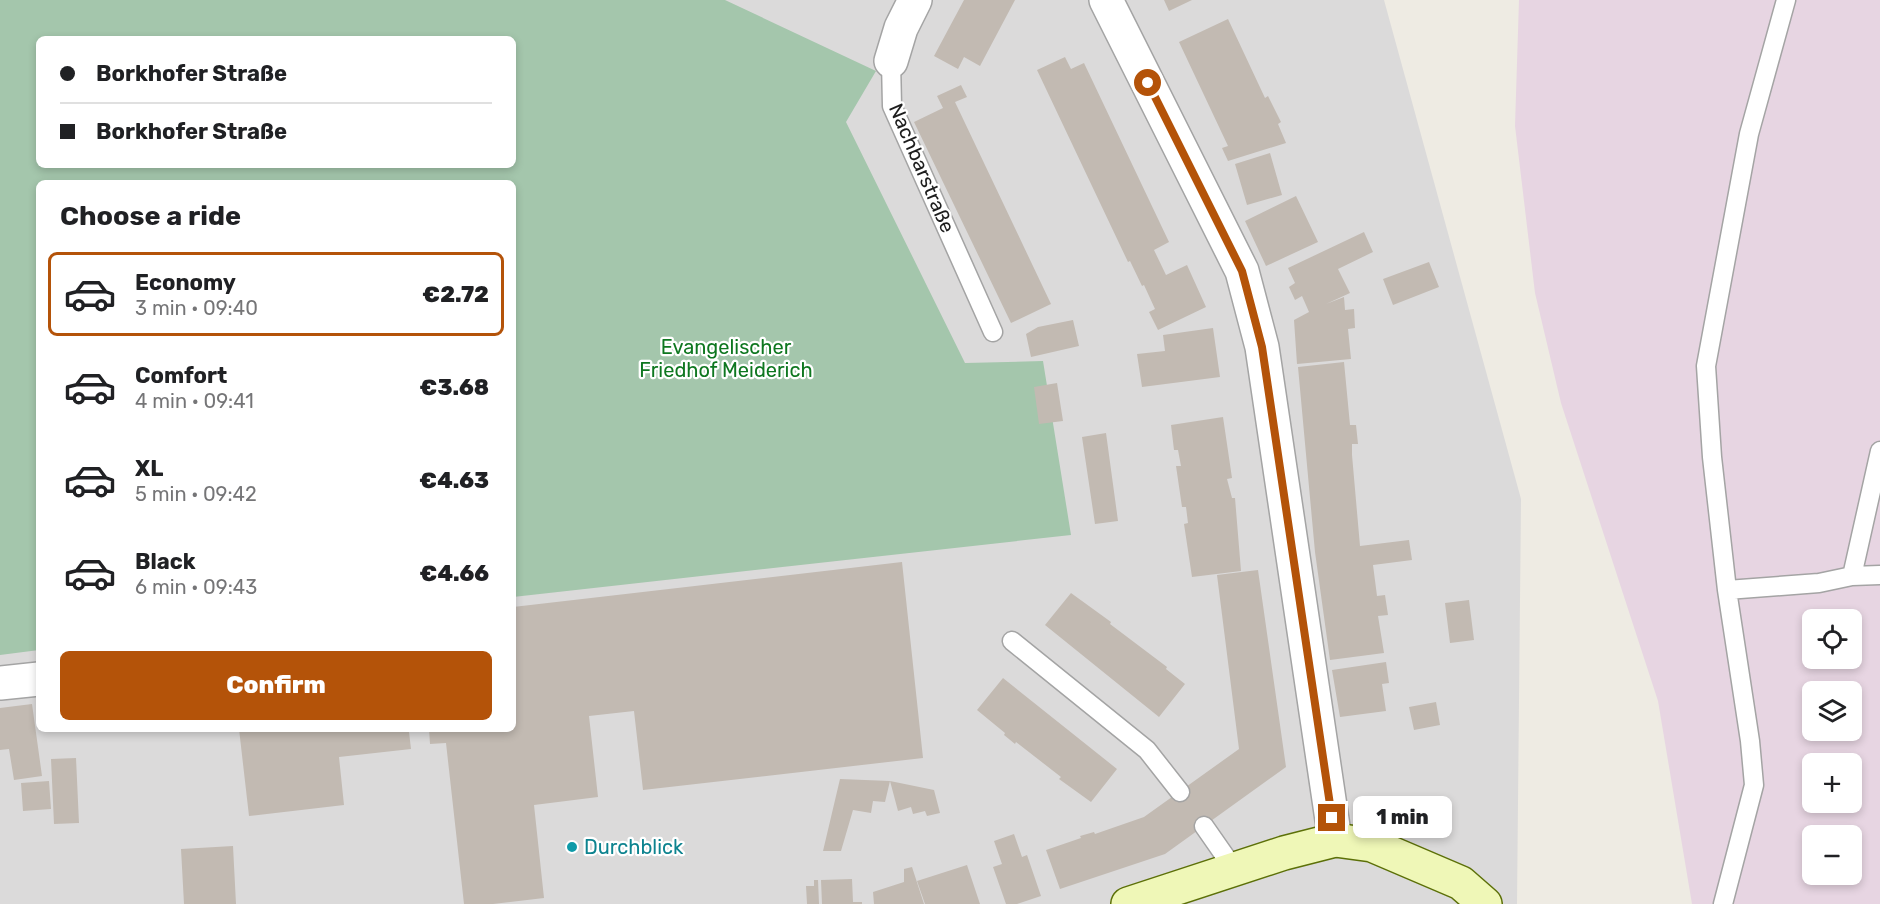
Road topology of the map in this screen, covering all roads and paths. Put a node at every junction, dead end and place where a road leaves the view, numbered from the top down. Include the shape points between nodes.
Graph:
1 (915, 0) edge
2 (1106, 0) edge
3 (1786, 0) edge
4 (891, 61) joint
5 (993, 332) dead end
6 (1880, 451) edge
7 (1880, 575) edge
8 (1852, 576) junction
9 (1727, 590) junction
10 (1012, 641) dead end
11 (36, 679) edge
12 (0, 683) edge
13 (1180, 792) dead end
14 (1204, 826) dead end
15 (1335, 840) junction
16 (1234, 869) junction
17 (1128, 904) edge
18 (1485, 904) edge
19 (1723, 904) edge

1 - 4 street, Nachbarstraße
2 - 15 street via 1242,271 1262,347
3 - 9 lane via 1749,134 1706,366
4 - 5 lane, Nachbarstraße via 892,106
6 - 8 lane
7 - 8 lane
8 - 9 lane via 1819,583
9 - 19 lane via 1754,785
10 - 13 lane via 1147,750
11 - 12 street
14 - 16 lane
15 - 16 street
15 - 18 street via 1372,845 1402,857 1461,883
16 - 17 street

